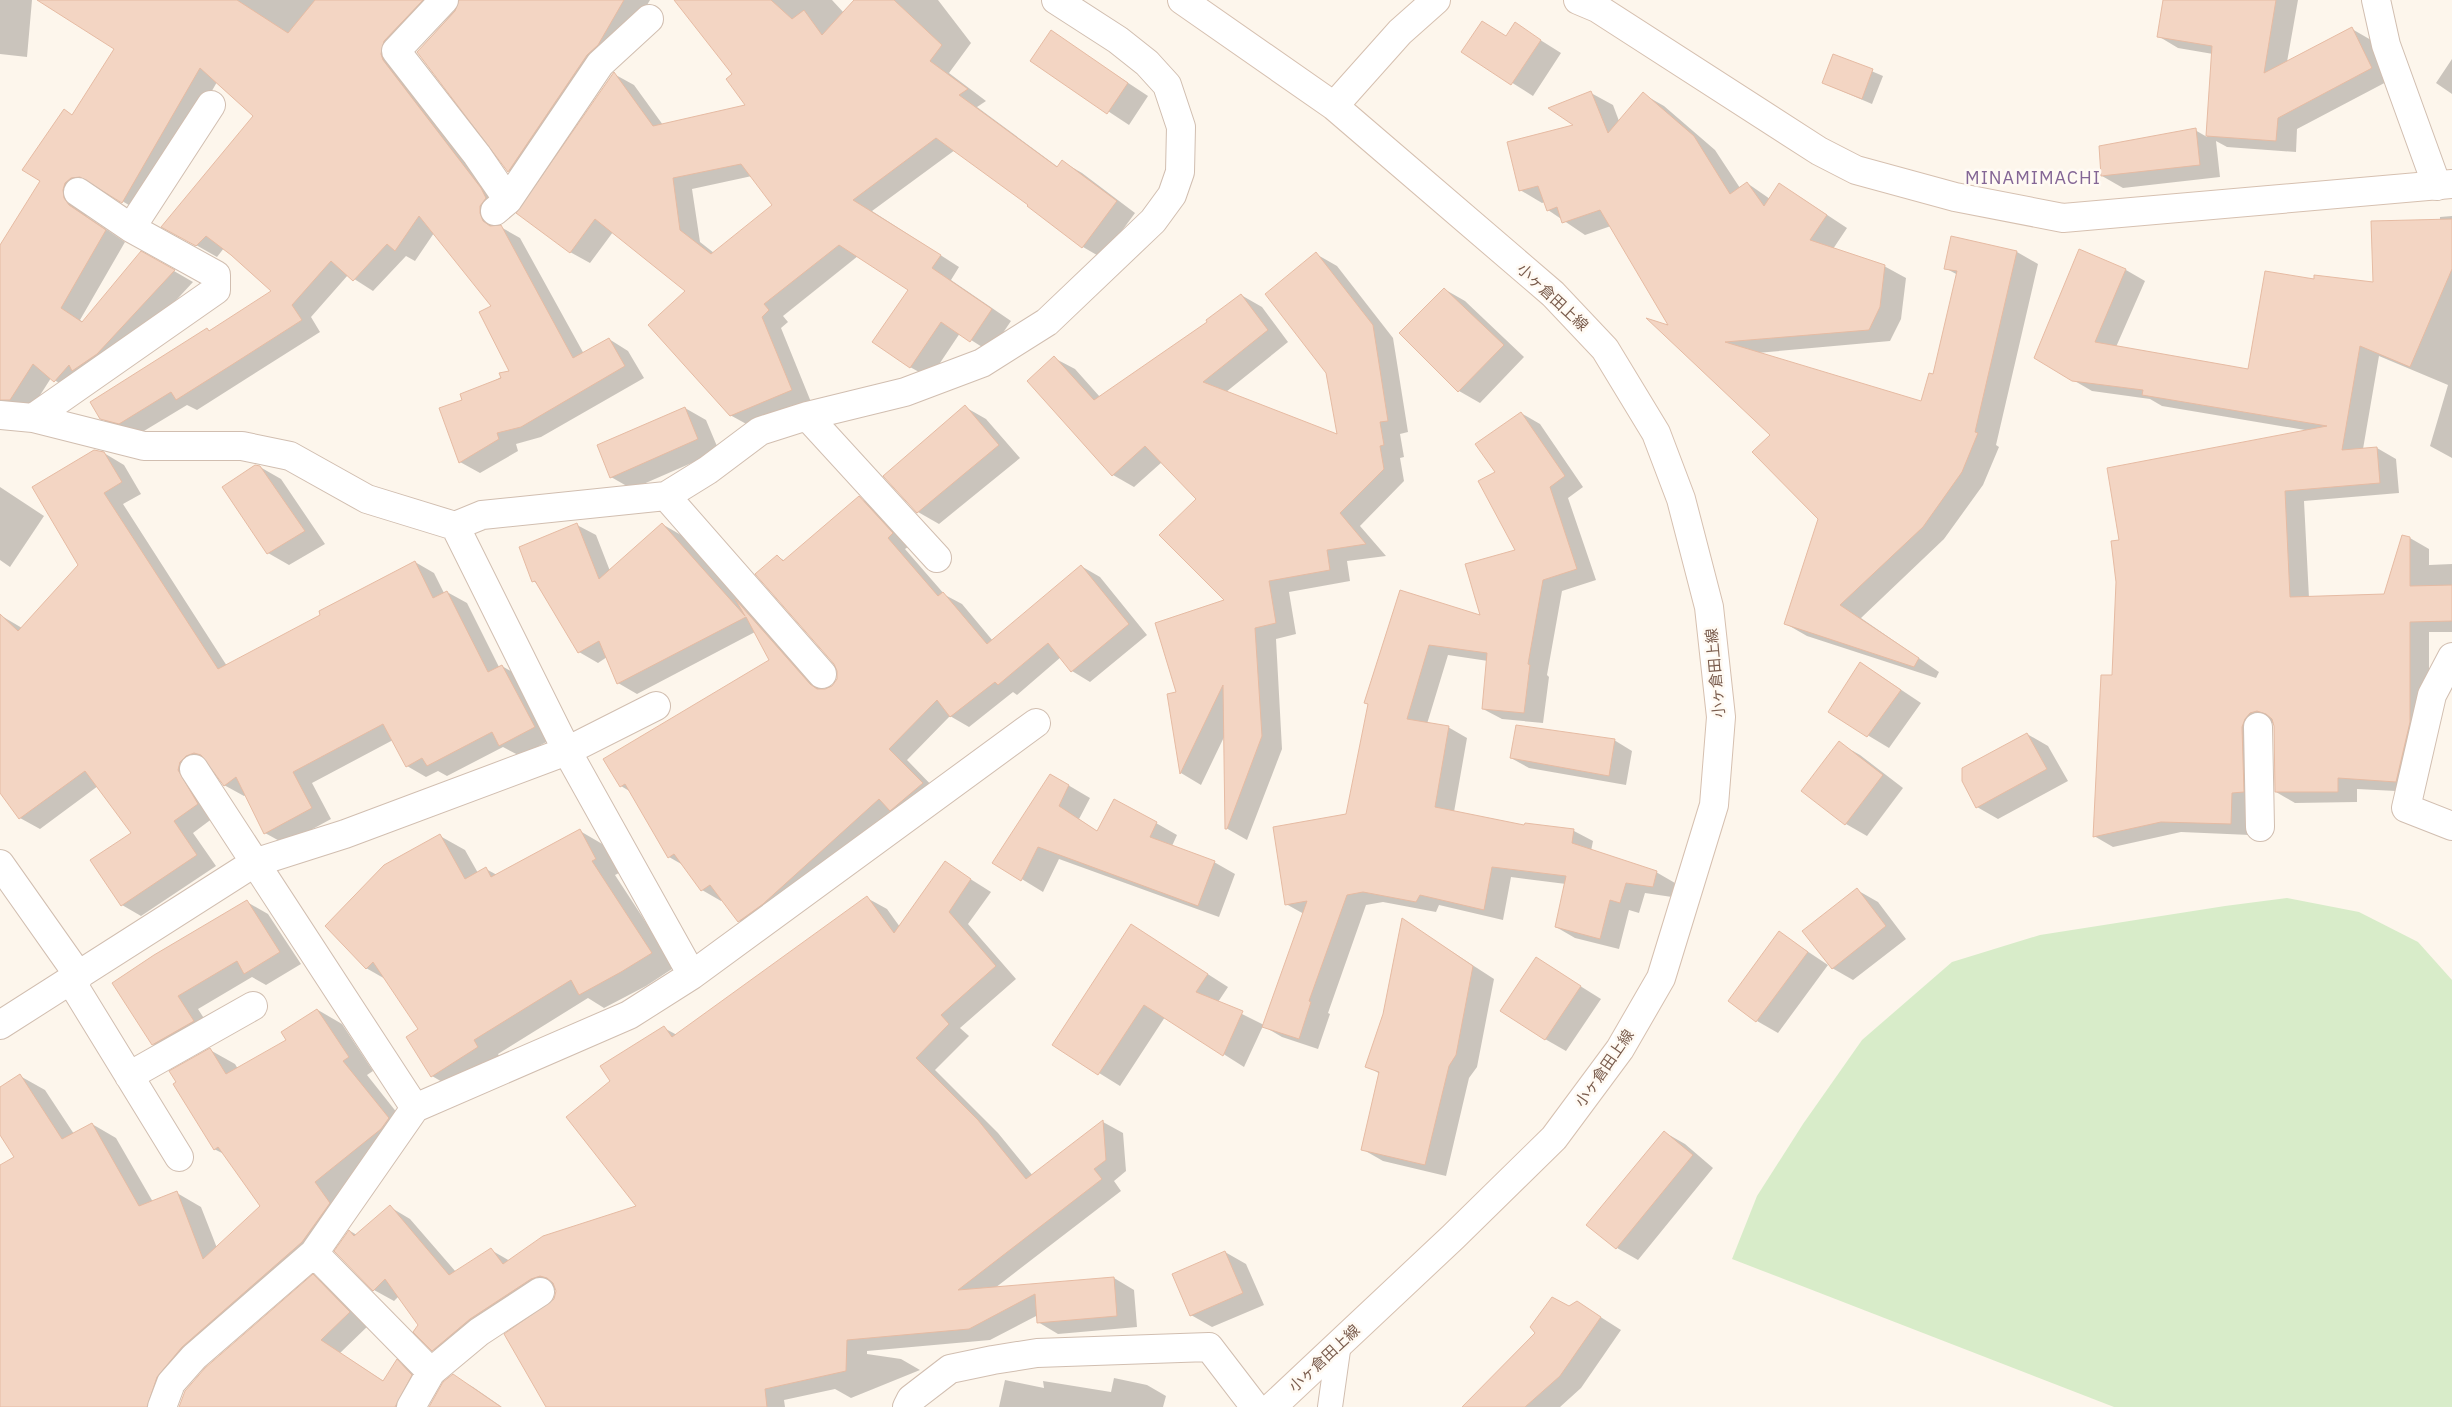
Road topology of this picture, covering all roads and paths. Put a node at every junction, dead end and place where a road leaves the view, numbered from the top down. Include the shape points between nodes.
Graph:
1 (444, 0) edge
2 (1056, 0) edge
3 (1182, 0) edge
4 (1436, 0) edge
5 (2376, 0) edge
6 (1590, 3) edge
7 (650, 19) dead end
8 (211, 105) dead end
9 (1334, 106) junction
10 (2444, 185) edge
11 (78, 192) dead end
12 (131, 228) junction
13 (0, 415) edge
14 (807, 416) junction
15 (33, 418) junction
16 (666, 496) junction
17 (455, 526) junction
18 (937, 558) dead end
19 (2452, 657) edge
20 (822, 674) dead end
21 (656, 706) dead end
22 (1036, 723) dead end
23 (2258, 727) dead end
24 (567, 751) junction
25 (194, 769) dead end
26 (2452, 826) edge
27 (2260, 828) dead end
28 (254, 863) junction
29 (0, 864) edge
30 (692, 975) junction
31 (75, 978) junction
32 (253, 1006) dead end
33 (0, 1025) edge
34 (129, 1076) junction
35 (416, 1108) junction
36 (179, 1157) dead end
37 (314, 1253) junction
38 (540, 1292) dead end
39 (1339, 1343) junction
40 (431, 1372) junction
41 (162, 1407) edge
42 (411, 1407) edge
43 (907, 1407) edge
44 (1255, 1407) edge
45 (1272, 1407) edge
46 (1330, 1407) edge

1 - 7 street via 396,50 477,155 501,205 600,64
2 - 14 street via 1118,40 1147,63 1167,85 1181,127 1180,172 1172,195 1153,222 1047,322 982,362 905,392
3 - 9 street, 小ヶ倉田上線
4 - 9 street via 1400,32
5 - 10 street via 2386,45
6 - 10 street via 1819,151 1856,170 1955,197 2063,218
8 - 12 street
9 - 39 street, 小ヶ倉田上線 via 1553,294 1605,349 1656,433 1681,499 1709,608 1721,716 1714,805 1660,978 1620,1049 1554,1138
11 - 12 street
12 - 15 street via 216,275 216,290
13 - 15 street
14 - 16 street via 760,431 708,470
14 - 18 street
15 - 17 street via 144,446 242,446 290,456 367,499
16 - 17 street via 482,516
16 - 20 street
17 - 24 street
19 - 26 street via 2432,695 2406,808
21 - 24 street
22 - 30 street
23 - 27 street
24 - 28 street via 345,834
24 - 30 street
25 - 28 street
28 - 31 street
28 - 35 street
29 - 31 street
30 - 35 street via 629,1015
31 - 33 street
31 - 34 street
32 - 34 street
34 - 36 street
35 - 37 street
37 - 40 street
37 - 41 street via 194,1357 171,1383
38 - 40 street via 479,1332
39 - 45 street, 小ヶ倉田上線
39 - 46 lane
40 - 42 street
43 - 44 street via 912,1399 950,1369 993,1360 1037,1353 1209,1347

